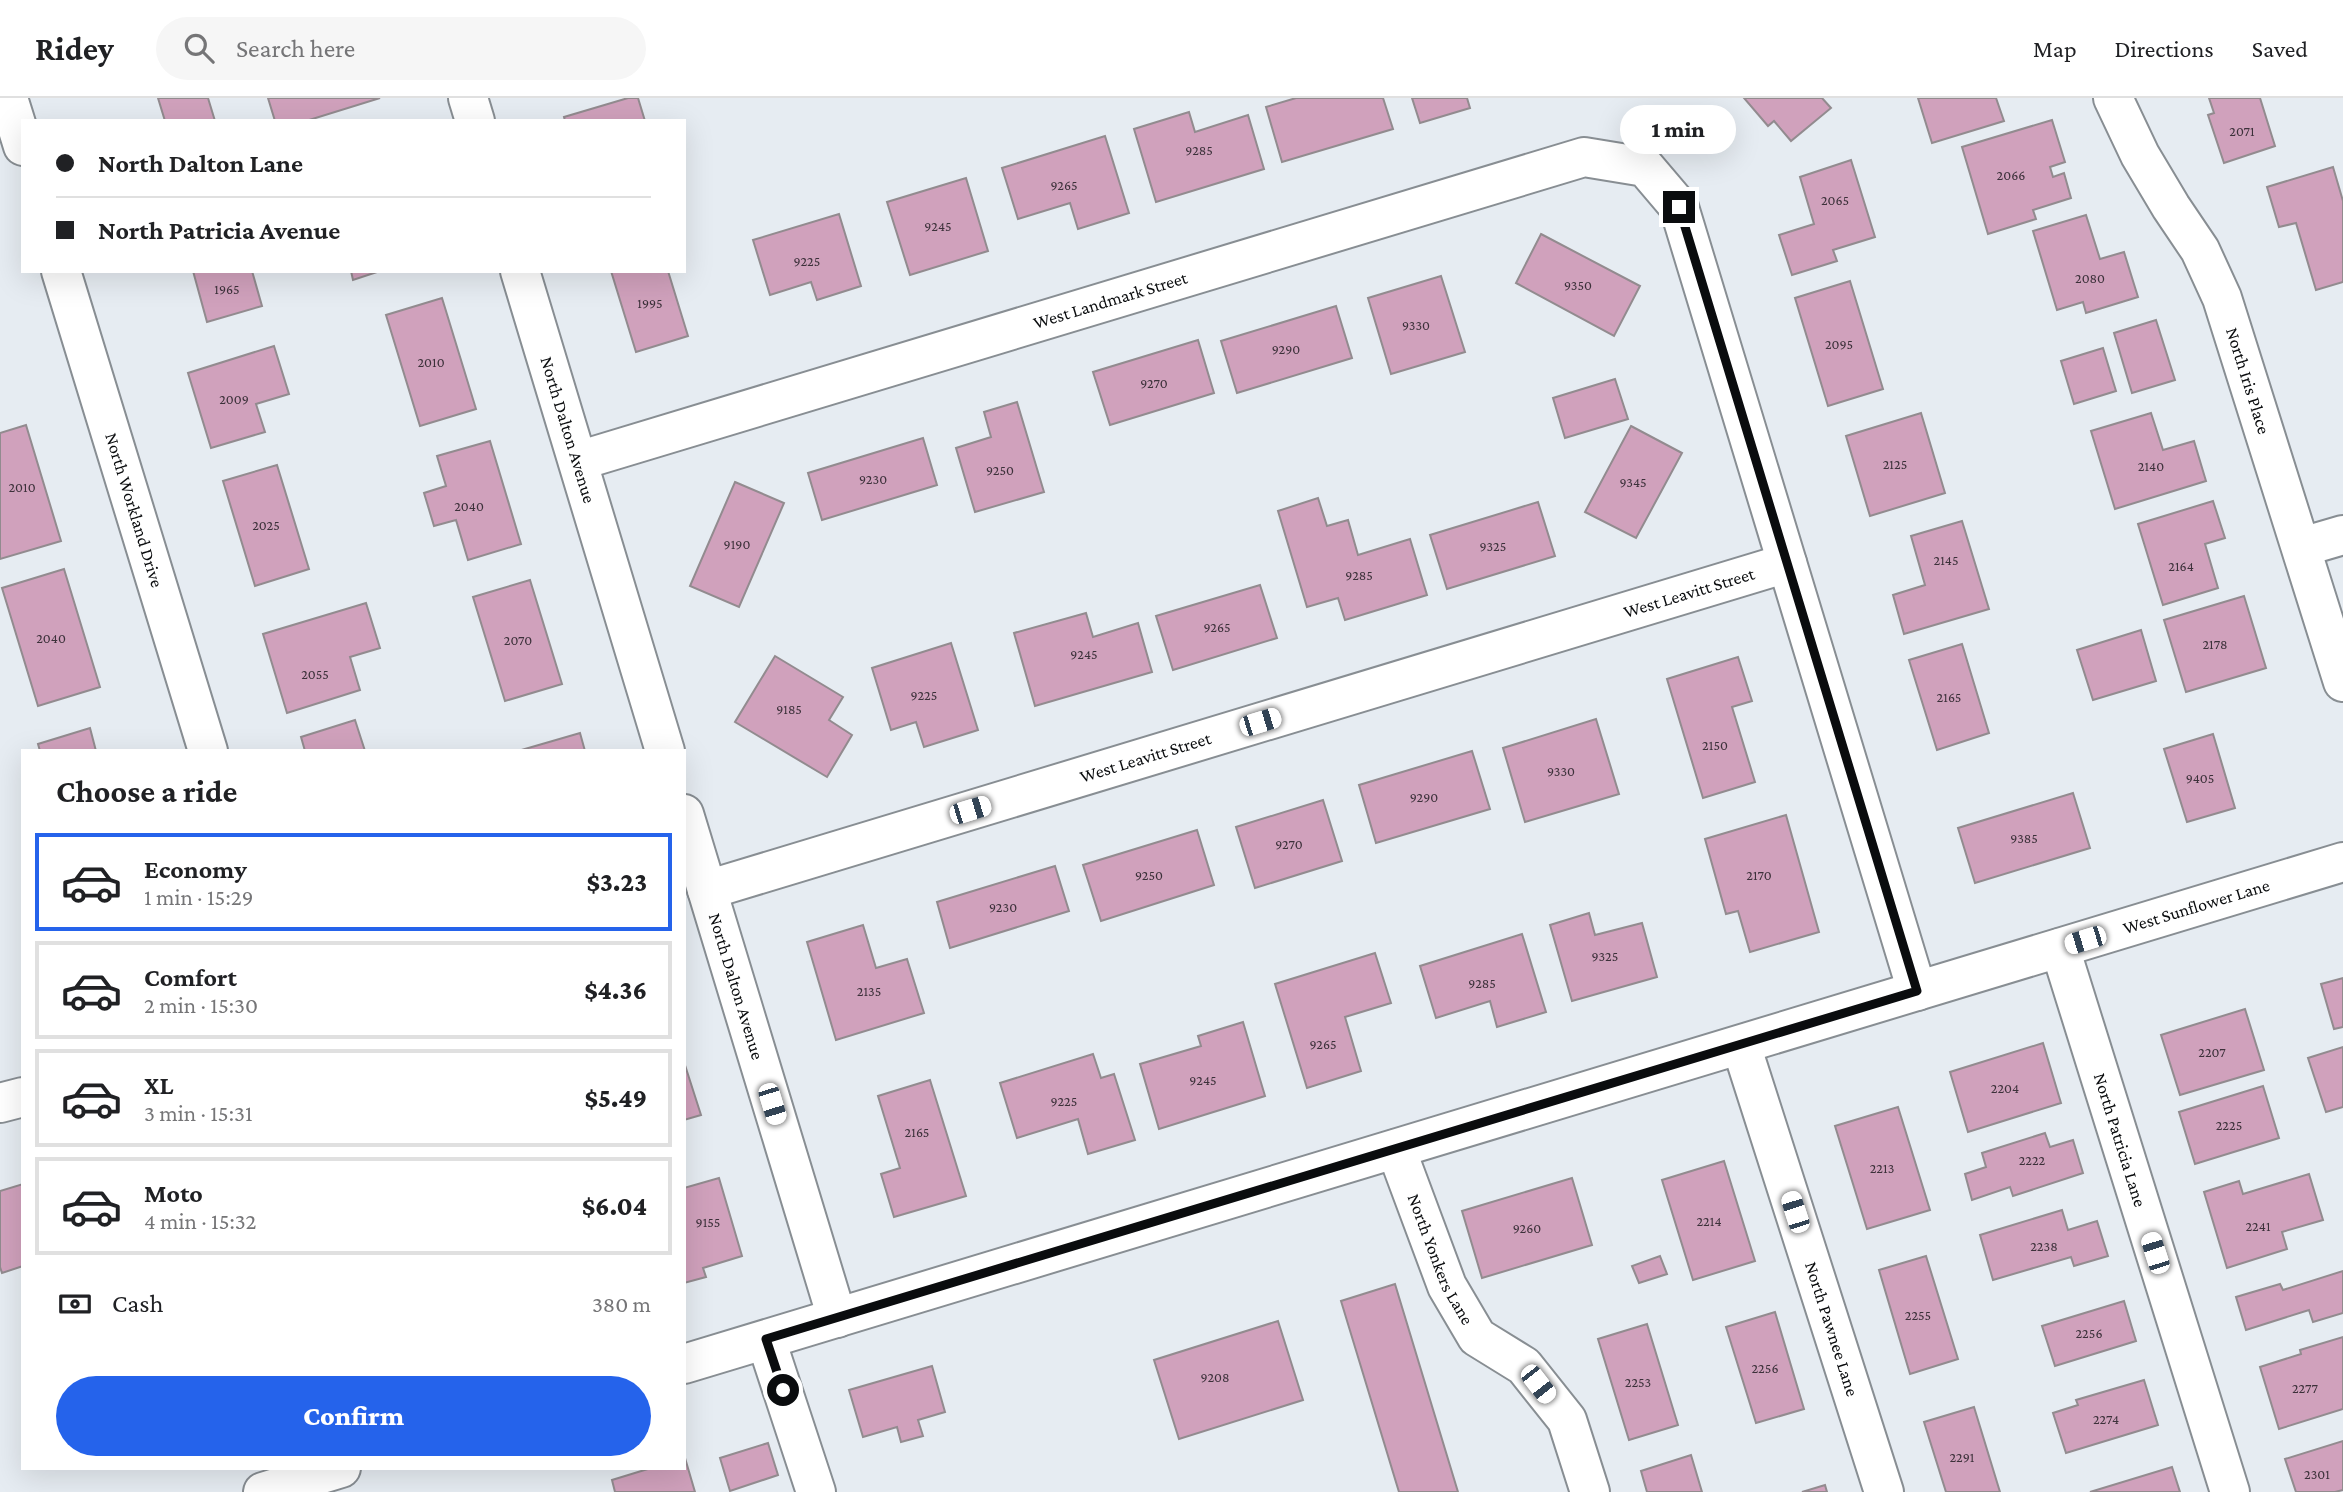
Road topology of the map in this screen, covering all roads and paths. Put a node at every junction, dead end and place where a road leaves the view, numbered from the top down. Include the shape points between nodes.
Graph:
1 (8, 98) edge
2 (468, 98) edge
3 (2113, 98) edge
4 (473, 119) edge
5 (21, 140) edge
6 (62, 273) edge
7 (521, 273) edge
8 (578, 461) junction
9 (2343, 535) edge
10 (2302, 547) junction
11 (1787, 563) junction
12 (2343, 682) edge
13 (207, 749) edge
14 (664, 749) edge
15 (686, 821) edge
16 (2343, 862) edge
17 (707, 890) junction
18 (2060, 948) junction
19 (1917, 991) junction
20 (1741, 1045) junction
21 (21, 1098) edge
22 (0, 1103) edge
23 (1396, 1149) junction
24 (838, 1318) junction
25 (766, 1339) junction
26 (686, 1363) edge
27 (334, 1470) edge
28 (263, 1492) edge
29 (816, 1492) edge
30 (1590, 1492) edge
31 (1884, 1492) edge
32 (2230, 1492) edge

1 - 5 street
2 - 4 street
3 - 10 street, North Iris Place via 2140,155 2200,250 2222,298
6 - 13 street, North Workland Drive
7 - 8 street, North Dalton Avenue
8 - 11 street, West Landmark Street via 1584,156 1645,167 1679,207
8 - 14 street, North Dalton Avenue
9 - 10 street
10 - 12 street, North Iris Place
11 - 17 street, West Leavitt Street
11 - 19 street
15 - 17 street, North Dalton Avenue
16 - 18 street, West Sunflower Lane
17 - 24 street, North Dalton Avenue
18 - 19 street, West Sunflower Lane
18 - 32 street, North Patricia Lane
19 - 20 street, West Sunflower Lane
20 - 23 street, West Sunflower Lane
20 - 31 street, North Pawnee Lane
21 - 22 street
23 - 24 street, West Sunflower Lane
23 - 30 street, North Yonkers Lane via 1447,1286 1478,1337 1524,1366 1567,1420
24 - 25 street, West Sunflower Lane
25 - 26 street, West Sunflower Lane
25 - 29 street
27 - 28 street

